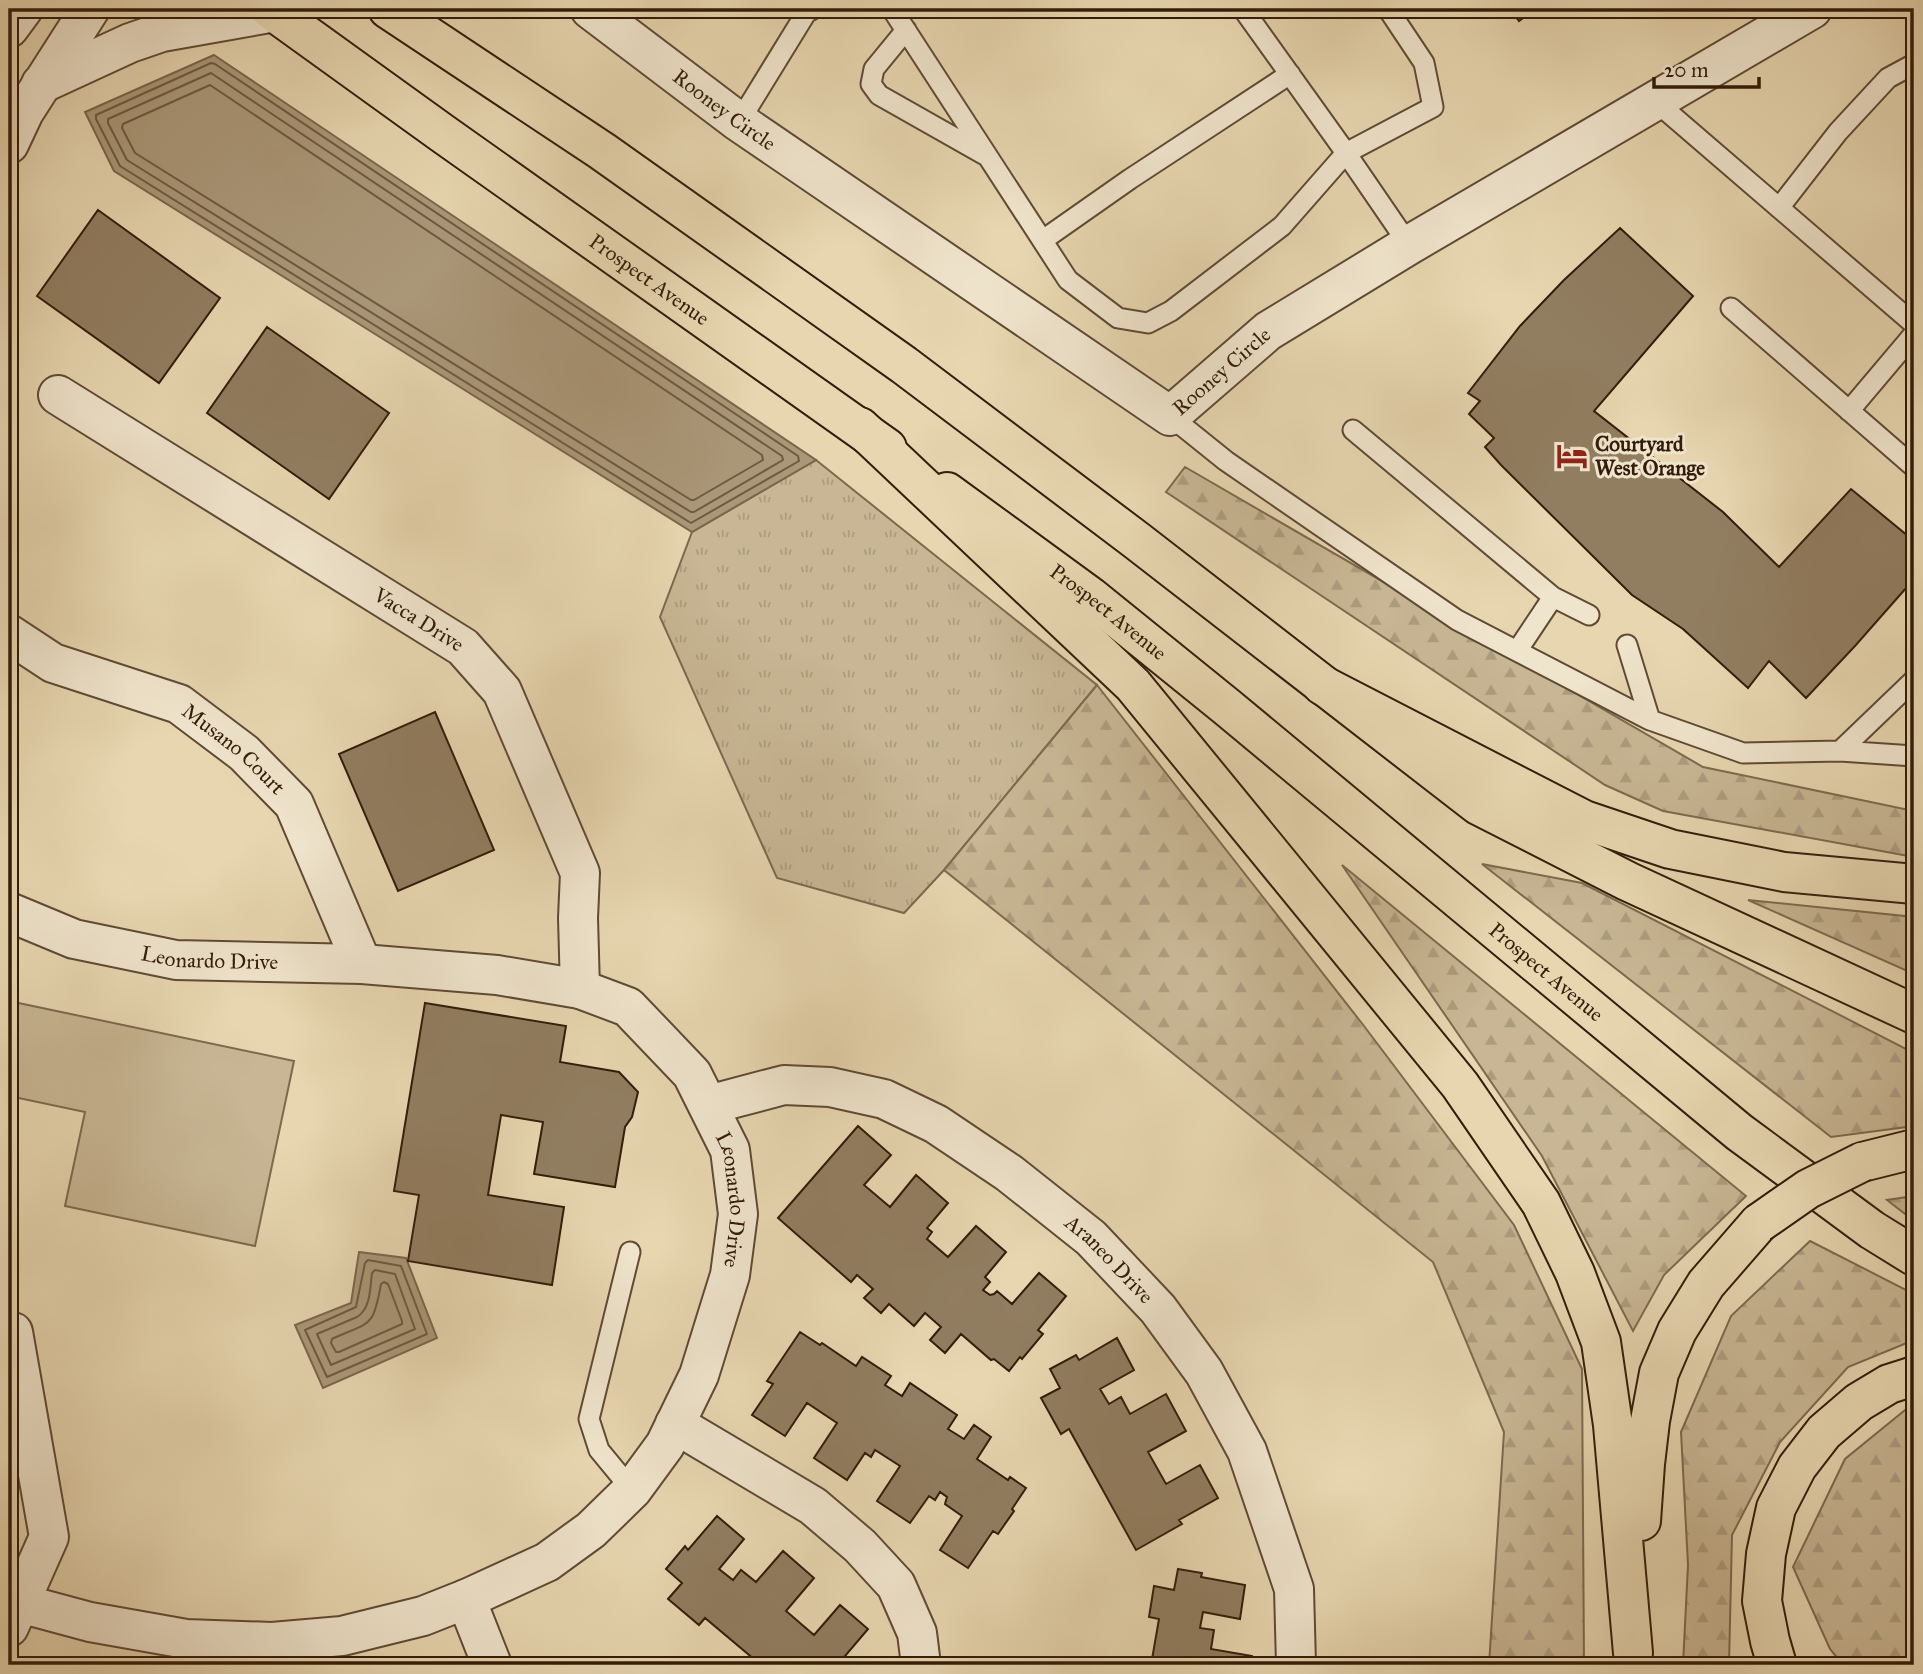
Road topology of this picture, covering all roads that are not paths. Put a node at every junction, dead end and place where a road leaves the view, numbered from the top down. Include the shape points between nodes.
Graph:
1 (23, 9) edge
2 (90, 9) edge
3 (388, 9) edge
4 (590, 9) edge
5 (813, 9) edge
6 (892, 9) edge
7 (1243, 9) edge
8 (1388, 9) edge
9 (1812, 9) edge
10 (273, 10) edge
11 (9, 28) edge
12 (906, 30) junction
13 (1914, 64) edge
14 (1290, 74) junction
15 (41, 84) junction
16 (1655, 101) junction
17 (739, 122) junction
18 (9, 144) edge
19 (1346, 153) junction
20 (989, 157) junction
21 (1779, 208) junction
22 (1042, 240) junction
23 (1409, 245) junction
24 (1731, 308) dead end
25 (1914, 324) edge
26 (1914, 334) edge
27 (58, 395) dead end
28 (1849, 411) junction
29 (1170, 416) junction
30 (860, 427) junction
31 (1353, 430) dead end
32 (1914, 467) edge
33 (1553, 597) junction
34 (1589, 615) dead end
35 (9, 634) edge
36 (1627, 645) dead end
37 (1517, 651) junction
38 (1914, 680) edge
39 (1322, 685) junction
40 (1650, 720) junction
41 (1840, 751) junction
42 (1914, 756) edge
43 (1914, 884) edge
44 (9, 912) edge
45 (362, 964) junction
46 (580, 989) junction
47 (1914, 1014) edge
48 (708, 1105) junction
49 (1914, 1149) edge
50 (630, 1252) dead end
51 (1914, 1256) edge
52 (9, 1331) edge
53 (1914, 1376) edge
54 (675, 1424) junction
55 (632, 1490) junction
56 (466, 1599) junction
57 (13, 1606) edge
58 (1633, 1659) edge
59 (492, 1665) edge
60 (921, 1665) edge
61 (1296, 1665) edge
62 (1777, 1665) edge

1 - 11 street
2 - 15 street
3 - 39 main road via 602,151 904,365
4 - 17 street, Rooney Circle
5 - 17 lane via 806,13
6 - 12 lane
7 - 14 lane
8 - 19 lane via 1424,63 1433,107
9 - 16 street, Rooney Circle
10 - 15 street via 162,32
10 - 30 main road, Prospect Avenue
12 - 20 lane
12 - 20 lane via 874,69 871,84 879,96
13 - 21 lane via 1888,78 1838,131
14 - 19 lane
14 - 22 lane
15 - 18 street
16 - 21 lane
16 - 23 street, Rooney Circle
17 - 29 street, Rooney Circle
19 - 22 lane via 1282,226 1171,311 1148,323 1118,318 1068,280
19 - 23 lane
20 - 22 lane
21 - 25 lane
23 - 29 street, Rooney Circle via 1268,331
24 - 28 lane
26 - 28 lane
27 - 46 street, Vacca Drive via 463,647 502,691 580,873
28 - 32 lane
29 - 37 lane via 1226,461 1457,620
30 - 51 main road, Prospect Avenue via 1101,606 1739,1132
30 - 58 main road via 1133,685 1460,1085 1541,1203 1601,1342 1613,1425
31 - 33 lane
33 - 34 lane
33 - 37 lane
35 - 45 street, Musano Court via 52,663 179,704 244,753 294,804
36 - 40 lane
37 - 40 lane
38 - 41 lane
39 - 43 main road via 1584,820 1670,849 1784,872
39 - 47 main road via 1478,805 1627,881
40 - 41 lane via 1743,753
41 - 42 lane
44 - 45 street, Leonardo Drive via 74,939 176,960
45 - 46 street, Leonardo Drive via 497,975
46 - 48 street, Leonardo Drive via 628,1007 692,1074
48 - 54 street, Leonardo Drive via 730,1150 738,1214 730,1275 699,1375
48 - 61 street, Araneo Drive via 784,1085 830,1087 884,1099 957,1138 1091,1238 1166,1319 1204,1372 1247,1451 1294,1589
49 - 58 main road, bridge via 1862,1162 1808,1189 1759,1223 1706,1284 1677,1331 1659,1373 1644,1464
50 - 55 lane via 589,1419 599,1450
52 - 57 street via 13,1332 49,1537
53 - 62 main road via 1859,1402 1824,1432 1797,1467 1776,1508 1762,1601
54 - 55 street, Leonardo Drive
54 - 60 street via 813,1506 860,1546 897,1585 917,1633
55 - 56 street, Leonardo Drive via 591,1530 547,1562
56 - 57 street, Leonardo Drive via 423,1616 342,1636 272,1642 186,1639
56 - 59 street

